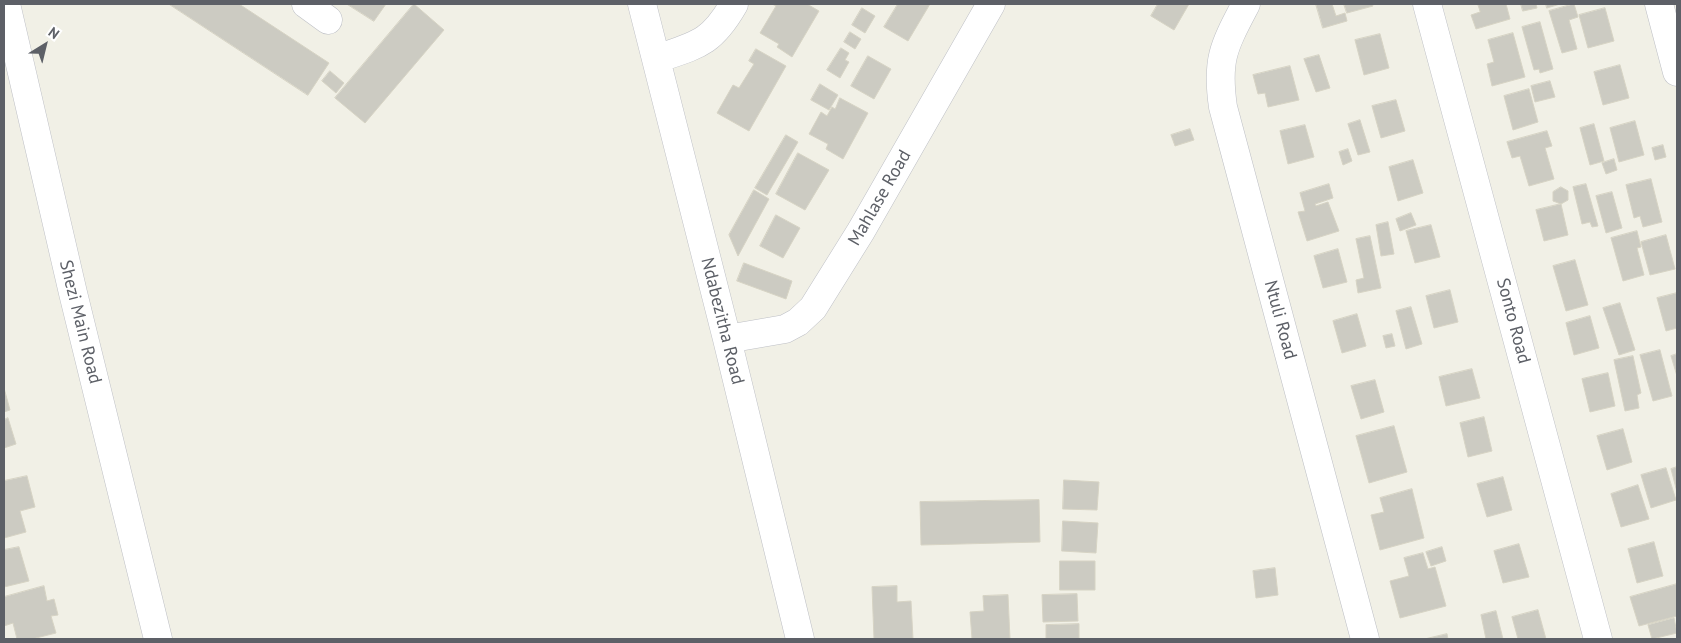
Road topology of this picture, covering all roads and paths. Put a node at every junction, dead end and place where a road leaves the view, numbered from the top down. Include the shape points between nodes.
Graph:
1 (6, 4) edge
2 (306, 4) edge
3 (642, 4) edge
4 (734, 4) edge
5 (991, 4) edge
6 (1246, 4) edge
7 (1426, 4) edge
8 (1658, 4) edge
9 (328, 20) dead end
10 (656, 59) junction
11 (1677, 72) edge
12 (727, 339) junction
13 (158, 639) edge
14 (800, 639) edge
15 (1365, 639) edge
16 (1598, 639) edge

1 - 13 street, Shezi Main Road
2 - 9 street
3 - 10 street, Ndabezitha Road
4 - 10 street via 708,39
5 - 12 street, Mahlase Road via 843,262 813,308 785,329
6 - 15 street, Ntuli Road via 1222,56 1220,85 1223,107
7 - 16 street, Sonto Road
8 - 11 street
10 - 12 street, Ndabezitha Road
12 - 14 street, Ndabezitha Road

